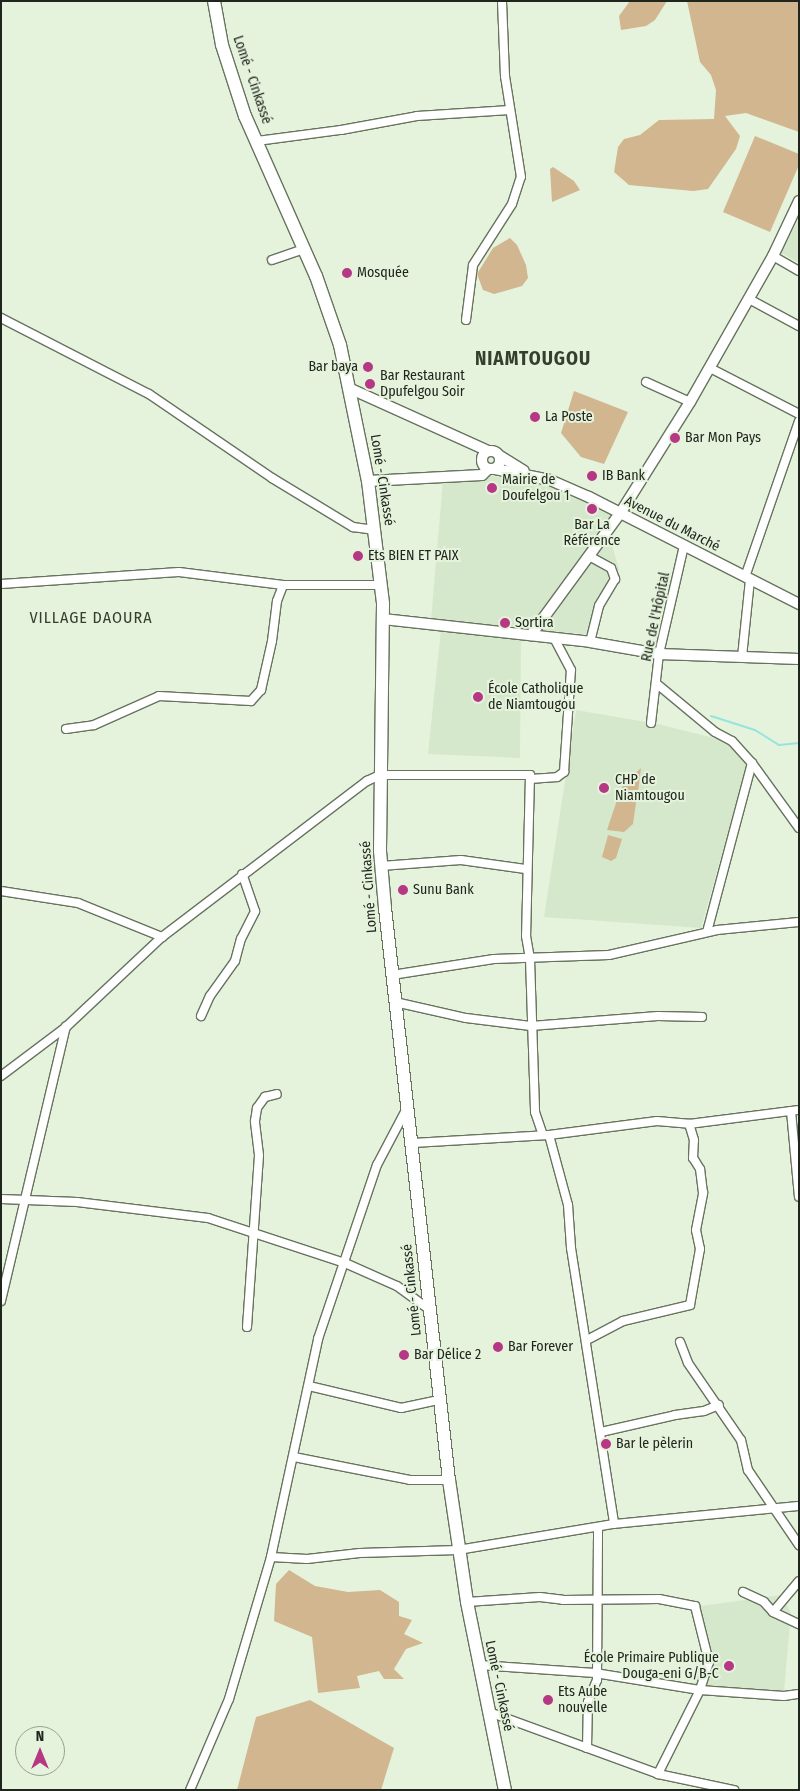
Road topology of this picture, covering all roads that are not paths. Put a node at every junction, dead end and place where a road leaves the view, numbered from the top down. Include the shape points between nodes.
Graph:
1 (214, 1) edge
2 (502, 1) edge
3 (510, 110) junction
4 (257, 141) junction
5 (799, 202) edge
6 (304, 249) junction
7 (773, 256) junction
8 (272, 260) dead end
9 (799, 270) edge
10 (749, 299) junction
11 (1, 318) edge
12 (466, 320) dead end
13 (799, 326) edge
14 (710, 368) junction
15 (646, 382) dead end
16 (351, 389) junction
17 (690, 402) junction
18 (799, 414) edge
19 (799, 421) edge
20 (488, 451) junction
21 (500, 456) junction
22 (491, 469) junction
23 (529, 474) junction
24 (368, 481) junction
25 (621, 512) junction
26 (375, 530) junction
27 (684, 546) junction
28 (589, 556) junction
29 (748, 578) junction
30 (1, 584) edge
31 (282, 585) junction
32 (382, 585) junction
33 (799, 604) edge
34 (384, 619) junction
35 (531, 635) junction
36 (554, 638) junction
37 (590, 642) junction
38 (659, 654) junction
39 (742, 657) junction
40 (799, 659) edge
41 (657, 684) junction
42 (651, 723) dead end
43 (66, 730) dead end
44 (752, 763) junction
45 (380, 774) junction
46 (530, 780) junction
47 (799, 828) edge
48 (381, 866) junction
49 (525, 870) junction
50 (242, 874) junction
51 (1, 891) edge
52 (799, 922) edge
53 (707, 932) junction
54 (162, 937) junction
55 (530, 959) junction
56 (392, 975) junction
57 (395, 1002) junction
58 (201, 1016) dead end
59 (702, 1017) dead end
60 (531, 1026) junction
61 (66, 1027) junction
62 (1, 1076) edge
63 (277, 1094) dead end
64 (407, 1108) junction
65 (795, 1110) edge
66 (689, 1124) junction
67 (546, 1135) junction
68 (412, 1143) junction
69 (799, 1197) edge
70 (1, 1199) edge
71 (23, 1200) junction
72 (253, 1230) junction
73 (345, 1263) junction
74 (1, 1300) edge
75 (428, 1308) junction
76 (247, 1327) dead end
77 (587, 1340) junction
78 (680, 1342) dead end
79 (309, 1386) junction
80 (440, 1400) junction
81 (720, 1405) junction
82 (601, 1432) junction
83 (294, 1457) junction
84 (448, 1480) junction
85 (799, 1506) edge
86 (774, 1508) junction
87 (614, 1524) junction
88 (598, 1528) junction
89 (799, 1545) edge
90 (458, 1550) junction
91 (271, 1557) junction
92 (799, 1581) edge
93 (742, 1592) dead end
94 (599, 1600) junction
95 (467, 1602) junction
96 (773, 1612) junction
97 (799, 1624) edge
98 (479, 1665) junction
99 (595, 1672) junction
100 (700, 1690) junction
101 (799, 1694) edge
102 (489, 1712) junction
103 (587, 1748) junction
104 (658, 1774) junction
105 (190, 1790) edge
106 (505, 1790) edge
107 (734, 1790) edge

1 - 4 highway, Lomé - Cinkassé via 231,74
2 - 3 street via 502,44
3 - 4 street via 417,116
3 - 12 street via 521,177 512,204 473,265
4 - 6 highway, Lomé - Cinkassé
5 - 7 main road
6 - 8 street
6 - 16 highway, Lomé - Cinkassé via 327,308
7 - 9 street
7 - 10 main road
10 - 13 street
10 - 14 main road
11 - 26 street via 149,394 272,478 353,527
14 - 17 main road
14 - 18 street
15 - 17 street
16 - 20 main road
16 - 24 highway, Lomé - Cinkassé
17 - 25 main road
19 - 29 street
20 - 21 main road via 495,451
20 - 22 main road via 482,460
21 - 22 main road via 500,464
21 - 23 main road, Avenue du Marché
22 - 23 main road, Avenue du Marché
22 - 24 main road via 482,475
23 - 25 main road, Avenue du Marché
24 - 26 highway, Lomé - Cinkassé
25 - 27 main road, Avenue du Marché
25 - 28 main road
26 - 32 highway, Lomé - Cinkassé
27 - 29 main road, Avenue du Marché
27 - 38 street, Rue de l'Hôpital
28 - 35 main road
28 - 37 street via 610,568 615,579 599,606
29 - 33 main road, Avenue du Marché
29 - 39 street
30 - 31 street via 178,572
31 - 32 street
31 - 43 street via 261,690 251,701 159,696 94,725
32 - 34 highway, Lomé - Cinkassé
34 - 35 main road
34 - 45 highway, Lomé - Cinkassé
35 - 36 main road
36 - 37 main road
36 - 46 street via 571,670 572,699 564,772 557,777
37 - 38 main road
38 - 39 main road
38 - 41 street, Rue de l'Hôpital
39 - 40 main road
41 - 42 street, Rue de l'Hôpital
41 - 44 street via 715,732 732,741
44 - 47 street
44 - 53 street
45 - 46 street via 530,775
45 - 48 highway, Lomé - Cinkassé
45 - 50 street
46 - 49 street
48 - 49 street via 461,860
48 - 56 highway, Lomé - Cinkassé
49 - 55 street via 526,936
50 - 54 street
50 - 58 street via 256,911 241,939 235,961 210,996
51 - 54 street via 78,903
52 - 53 street
53 - 55 street via 609,955
54 - 61 street
55 - 56 street via 494,959
55 - 60 street
56 - 57 highway, Lomé - Cinkassé
57 - 60 street via 466,1018
57 - 64 highway, Lomé - Cinkassé
59 - 60 street via 658,1016
60 - 67 street via 535,1112
61 - 62 street
61 - 71 street
63 - 72 street via 265,1097 258,1108 256,1121 260,1155
64 - 68 highway, Lomé - Cinkassé
64 - 73 street via 377,1165
65 - 66 street
65 - 69 street
66 - 67 street via 657,1121
66 - 77 street via 694,1140 693,1158 700,1168 703,1193 696,1230 700,1249 690,1305 624,1321
67 - 68 street
67 - 77 street via 568,1205 571,1248
68 - 75 highway, Lomé - Cinkassé
70 - 71 street
71 - 72 street via 77,1202 208,1218
71 - 74 street
72 - 73 street
72 - 76 street
73 - 75 street via 397,1286
73 - 79 street via 318,1340
75 - 80 highway, Lomé - Cinkassé
77 - 82 street
78 - 81 street via 688,1363
79 - 80 street via 401,1408
79 - 83 street
80 - 84 highway, Lomé - Cinkassé
81 - 82 street via 704,1412 675,1414
81 - 86 street via 740,1440 748,1470
82 - 87 street
83 - 84 street via 410,1480
83 - 91 street
84 - 90 highway, Lomé - Cinkassé
85 - 86 street
86 - 87 street
86 - 89 street
87 - 88 street
88 - 90 street
88 - 94 street
90 - 91 street via 360,1553 307,1559
90 - 95 highway, Lomé - Cinkassé
91 - 105 street via 229,1699
92 - 96 street
93 - 96 street via 764,1602
94 - 95 street via 540,1597
94 - 99 street
94 - 100 street via 659,1599 695,1606 709,1662
95 - 98 highway, Lomé - Cinkassé
96 - 97 street
98 - 99 street
98 - 102 highway, Lomé - Cinkassé
99 - 100 street
99 - 103 street via 595,1690 588,1702
100 - 101 street via 784,1696
100 - 104 street
102 - 103 street
102 - 106 highway, Lomé - Cinkassé
103 - 104 street
104 - 107 street

